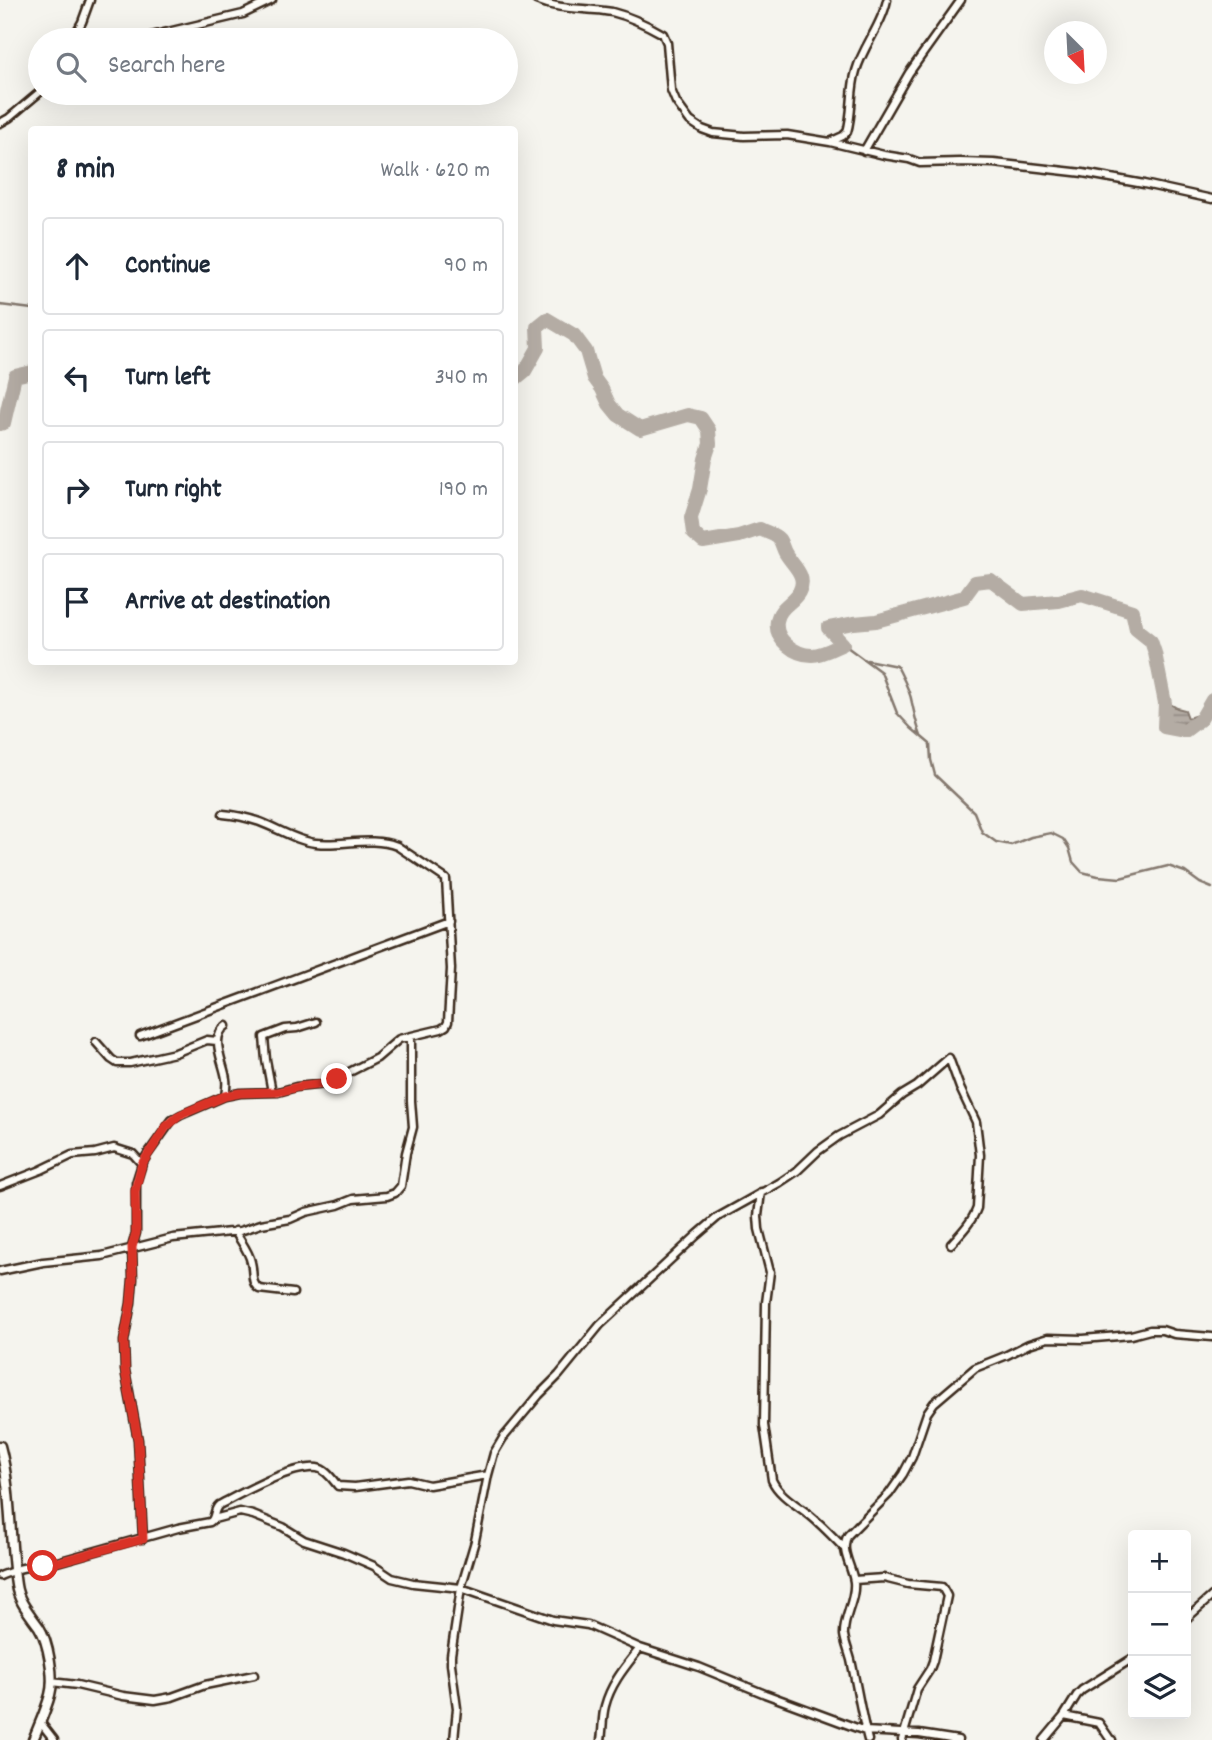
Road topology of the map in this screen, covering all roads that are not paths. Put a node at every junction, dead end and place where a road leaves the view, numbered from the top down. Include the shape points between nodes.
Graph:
1 (90, 0) edge
2 (272, 0) edge
3 (536, 0) edge
4 (887, 0) edge
5 (961, 0) edge
6 (79, 28) edge
7 (184, 28) edge
8 (28, 102) edge
9 (0, 123) edge
10 (830, 142) junction
11 (864, 151) junction
12 (1212, 199) edge
13 (223, 814) dead end
14 (449, 922) junction
15 (316, 1022) dead end
16 (226, 1026) dead end
17 (140, 1036) dead end
18 (411, 1037) junction
19 (218, 1041) junction
20 (96, 1042) dead end
21 (272, 1091) junction
22 (225, 1096) junction
23 (142, 1164) junction
24 (0, 1186) edge
25 (761, 1192) junction
26 (235, 1231) junction
27 (951, 1244) dead end
28 (132, 1247) junction
29 (0, 1270) edge
30 (293, 1293) dead end
31 (1212, 1337) edge
32 (0, 1446) edge
33 (488, 1475) junction
34 (4, 1487) edge
35 (214, 1519) junction
36 (143, 1539) junction
37 (844, 1548) junction
38 (14, 1569) junction
39 (0, 1576) edge
40 (853, 1580) junction
41 (461, 1588) junction
42 (1212, 1596) edge
43 (1191, 1615) edge
44 (640, 1648) junction
45 (1128, 1661) edge
46 (254, 1675) dead end
47 (51, 1682) junction
48 (1064, 1716) junction
49 (40, 1722) junction
50 (865, 1731) junction
51 (902, 1736) edge
52 (33, 1740) edge
53 (54, 1740) edge
54 (454, 1740) edge
55 (601, 1740) edge
56 (868, 1740) edge
57 (958, 1740) edge
58 (1044, 1740) edge
59 (1112, 1740) edge

1 - 6 street
2 - 7 street via 243,14
3 - 10 street via 550,6 613,12 663,34 671,90 680,110 702,129 726,135 788,135
4 - 10 street via 855,73 846,132
5 - 11 street via 909,74
8 - 9 street
10 - 11 street
11 - 12 street via 920,163 994,163 1083,173
13 - 14 street via 318,844 377,841 397,846 446,879
14 - 17 street
14 - 18 street via 449,1022 442,1029
15 - 21 street via 264,1037
16 - 19 street
18 - 21 street via 399,1039 377,1058 330,1082
18 - 26 street via 413,1127 399,1189 387,1196 355,1199
19 - 20 street via 207,1040 130,1063 117,1063
19 - 22 street
21 - 22 street
22 - 23 street via 172,1120
23 - 24 street via 133,1154 114,1148 72,1155
23 - 28 street via 136,1183
25 - 27 street via 797,1171 839,1136 879,1115 949,1058 976,1122 980,1155 977,1208
25 - 33 street via 718,1217 600,1325 503,1438
25 - 37 street via 759,1229 770,1272 764,1425 772,1480
26 - 28 street
26 - 30 street via 257,1288
28 - 29 street via 102,1256
28 - 36 street via 125,1370 138,1440
31 - 37 street via 1150,1330 1083,1339 1048,1338 975,1368 934,1403 903,1474 890,1494 848,1535
32 - 34 street
33 - 35 street via 429,1485 402,1480 355,1488 338,1486 320,1468 293,1471 223,1503
33 - 41 street
34 - 38 street
35 - 36 street
35 - 41 street via 234,1513 253,1515 392,1578
36 - 38 street via 43,1566
37 - 40 street
38 - 39 street
38 - 47 street via 17,1592 42,1633
40 - 50 street via 844,1638
40 - 51 street via 884,1578 942,1587 946,1592 933,1661 917,1689
41 - 44 street via 553,1619 588,1625
41 - 54 street via 451,1664 457,1721
42 - 43 street
44 - 50 street
44 - 55 street via 610,1692
45 - 48 street via 1087,1686
46 - 47 street via 155,1700
47 - 49 street
48 - 58 street
48 - 59 street via 1099,1723
49 - 52 street
49 - 53 street
50 - 51 street
50 - 56 street
51 - 57 street

